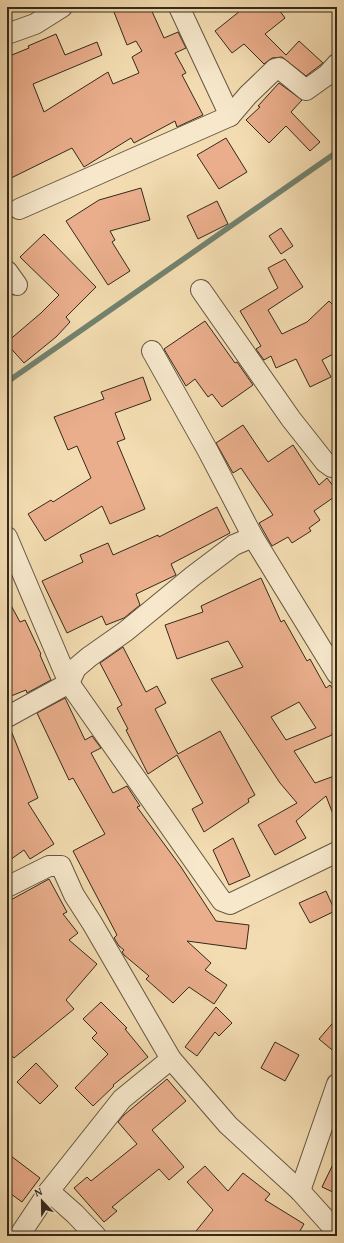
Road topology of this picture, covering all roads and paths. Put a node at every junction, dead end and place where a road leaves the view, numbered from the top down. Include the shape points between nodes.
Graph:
1 (62, 7) edge
2 (179, 7) edge
3 (7, 34) edge
4 (337, 64) edge
5 (230, 116) junction
6 (19, 208) dead end
7 (201, 290) dead end
8 (152, 351) dead end
9 (337, 468) edge
10 (253, 536) junction
11 (7, 537) edge
12 (337, 674) edge
13 (69, 683) junction
14 (7, 717) edge
15 (335, 859) edge
16 (7, 887) edge
17 (171, 1059) junction
18 (337, 1084) edge
19 (49, 1191) junction
20 (300, 1191) junction
21 (337, 1232) edge
22 (19, 1236) edge
23 (96, 1236) edge

1 - 3 street via 35,24
2 - 5 street
4 - 5 street via 327,75 306,90 278,68 275,69
5 - 6 street
7 - 9 street via 291,419 325,462
8 - 10 street
10 - 12 street
10 - 13 street via 234,545 126,631 88,657 76,668
11 - 13 street
13 - 14 street
13 - 15 street via 222,901 230,904
16 - 17 street via 48,866 61,866 74,895
17 - 19 street via 122,1099
17 - 20 street via 228,1125
18 - 20 street
19 - 22 street
19 - 23 street
20 - 21 street

